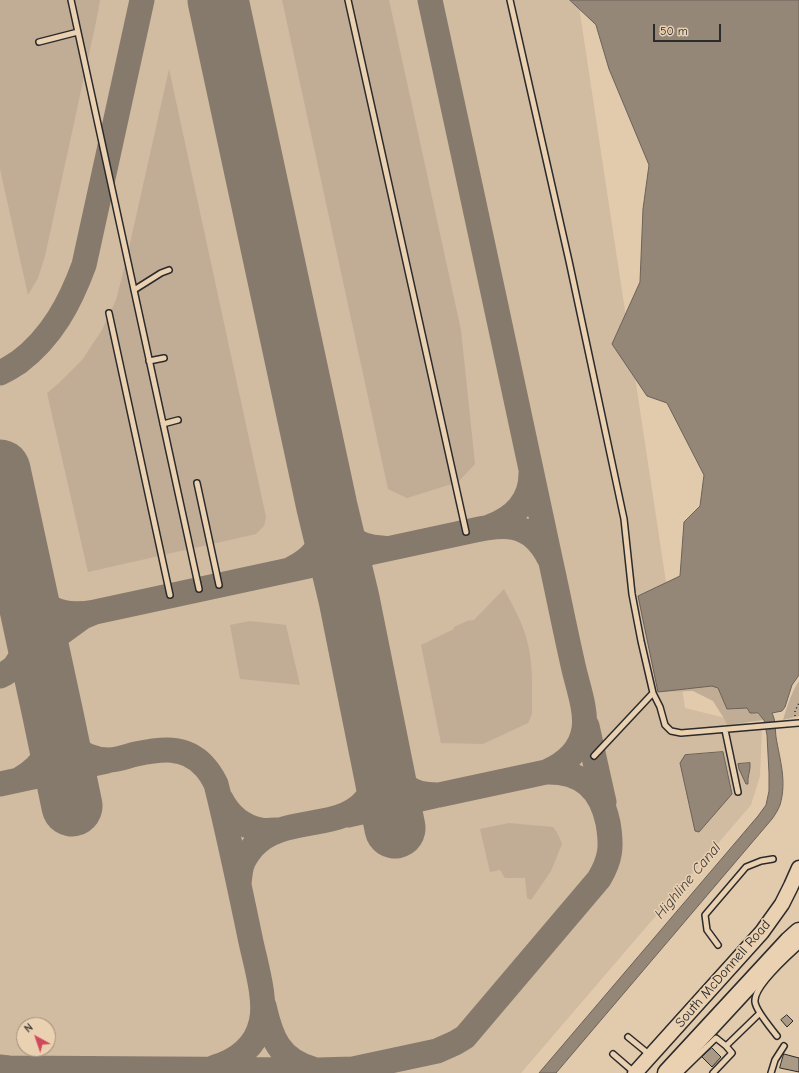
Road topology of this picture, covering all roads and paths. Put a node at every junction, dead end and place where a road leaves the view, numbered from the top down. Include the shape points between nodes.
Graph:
1 (71, 0) edge
2 (348, 0) edge
3 (510, 0) edge
4 (78, 32) junction
5 (39, 42) dead end
6 (169, 270) dead end
7 (134, 290) junction
8 (109, 313) dead end
9 (164, 358) dead end
10 (149, 361) junction
11 (178, 420) dead end
12 (163, 424) junction
13 (197, 483) dead end
14 (466, 532) dead end
15 (219, 585) dead end
16 (199, 589) dead end
17 (170, 595) dead end
18 (653, 693) junction
19 (799, 703) edge
20 (795, 718) dead end
21 (799, 723) edge
22 (725, 730) junction
23 (594, 756) dead end
24 (738, 792) dead end
25 (773, 859) dead end
26 (799, 868) edge
27 (799, 932) edge
28 (718, 945) dead end
29 (799, 946) edge
30 (760, 1013) junction
31 (777, 1036) dead end
32 (628, 1037) dead end
33 (726, 1046) junction
34 (784, 1046) dead end
35 (613, 1054) dead end
36 (650, 1056) junction
37 (635, 1073) edge
38 (667, 1073) edge
39 (680, 1073) edge
40 (713, 1073) edge
41 (771, 1073) edge

1 - 4 lane
2 - 14 lane
3 - 18 lane via 624,519 632,594
4 - 5 lane
4 - 7 lane
6 - 7 lane
7 - 10 lane
8 - 17 lane
9 - 10 lane
10 - 12 lane
11 - 12 lane
12 - 16 lane
13 - 15 lane
18 - 22 lane via 665,725 671,730 681,733
18 - 23 lane
19 - 20 path
21 - 22 lane
22 - 24 lane
25 - 28 lane via 746,867 705,915 707,930
26 - 36 street, South McDonnell Road via 782,904 766,927
27 - 38 highway
29 - 30 lane via 761,985 755,1002
30 - 31 lane
30 - 33 lane
32 - 36 lane
33 - 39 lane via 716,1038
33 - 40 lane via 732,1053
34 - 41 lane via 775,1060
35 - 37 lane
36 - 37 street, South McDonnell Road

